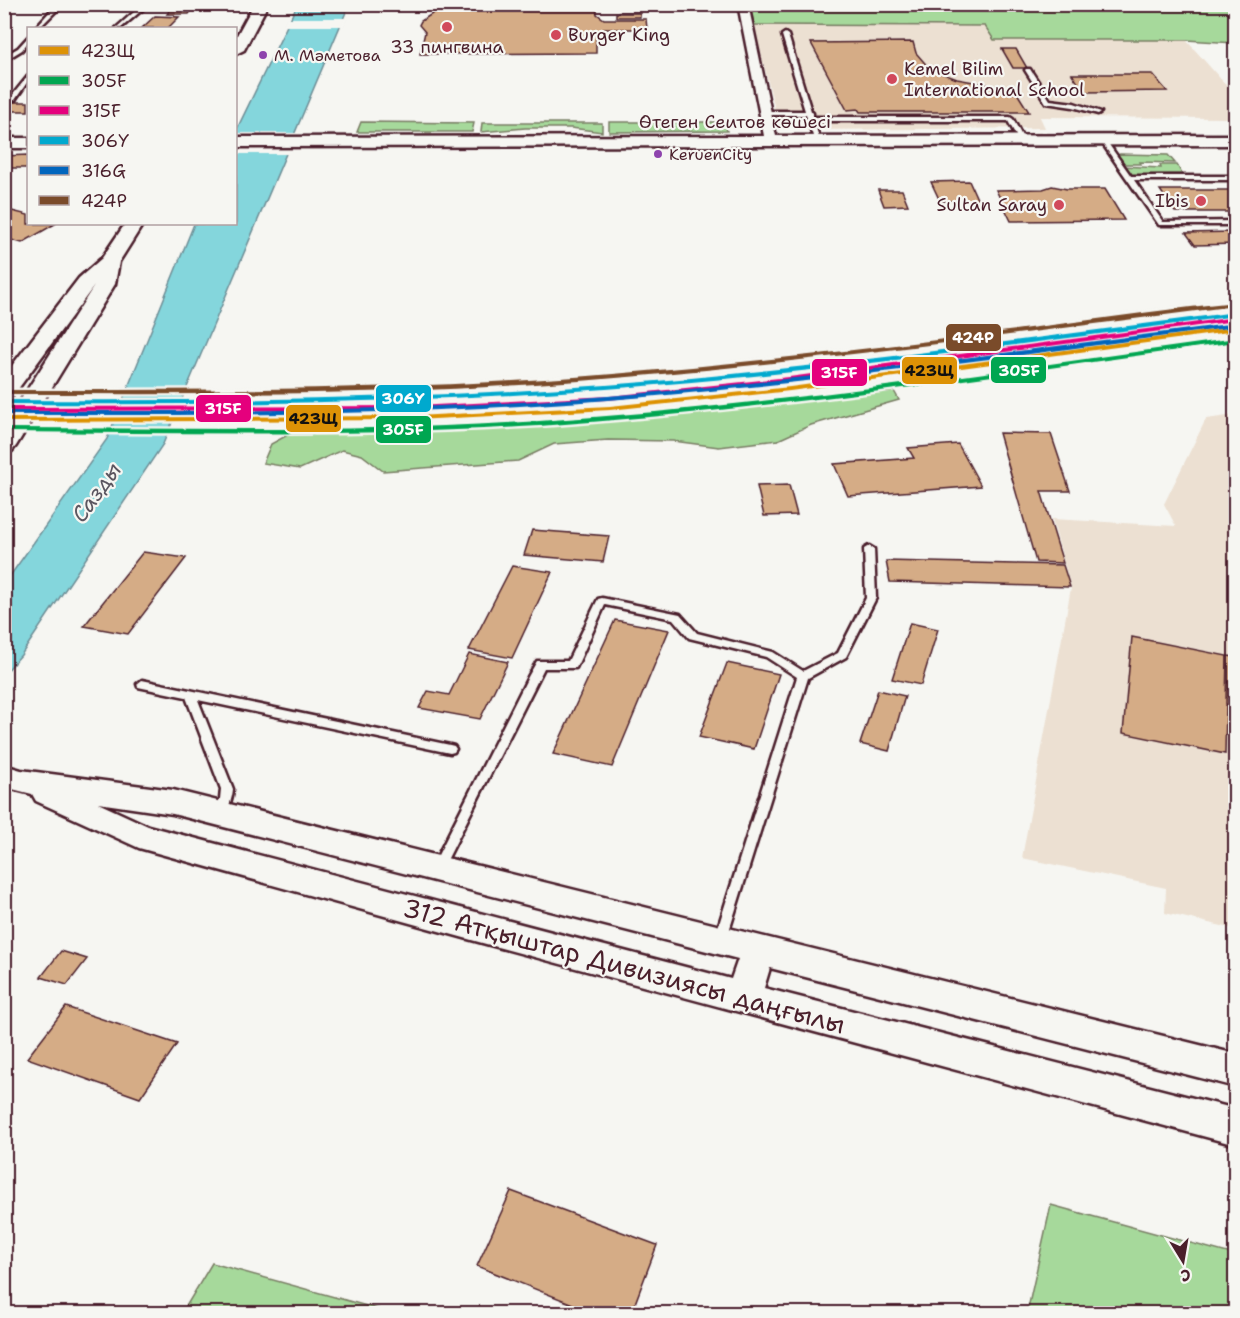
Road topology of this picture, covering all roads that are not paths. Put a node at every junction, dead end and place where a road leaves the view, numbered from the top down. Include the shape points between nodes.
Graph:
1 (65, 4) edge
2 (147, 4) edge
3 (261, 4) edge
4 (743, 4) edge
5 (39, 27) edge
6 (119, 27) edge
7 (784, 35) dead end
8 (27, 40) edge
9 (237, 48) edge
10 (4, 59) edge
11 (1028, 70) dead end
12 (27, 80) edge
13 (4, 99) edge
14 (1098, 112) dead end
15 (765, 113) junction
16 (811, 116) junction
17 (1022, 140) junction
18 (1103, 140) junction
19 (1236, 140) edge
20 (771, 141) junction
21 (818, 141) junction
22 (237, 142) edge
23 (4, 143) edge
24 (27, 143) edge
25 (1236, 177) edge
26 (1129, 178) junction
27 (1236, 223) edge
28 (133, 225) edge
29 (109, 262) junction
30 (4, 392) edge
31 (4, 446) edge
32 (869, 549) dead end
33 (803, 676) junction
34 (142, 684) dead end
35 (191, 694) junction
36 (450, 749) dead end
37 (13, 779) edge
38 (217, 813) junction
39 (437, 869) junction
40 (720, 941) junction
41 (758, 950) junction
42 (743, 998) junction
43 (1236, 1071) edge
44 (1236, 1127) edge

1 - 5 lane
2 - 6 lane
3 - 9 main road
4 - 15 street
7 - 16 lane
8 - 10 lane
11 - 14 lane via 1048,102
12 - 13 lane via 14,99
15 - 16 lane
15 - 20 street
16 - 17 lane via 1010,119
16 - 21 lane
17 - 18 main road, Өтеген Сеитов көшесі
17 - 21 main road, Өтеген Сеитов көшесі
18 - 19 main road, Өтеген Сеитов көшесі
18 - 26 lane
20 - 21 main road, Өтеген Сеитов көшесі
20 - 22 main road, Өтеген Сеитов көшесі
23 - 24 main road
25 - 26 lane
26 - 27 lane via 1161,224
28 - 29 main road
29 - 30 main road via 86,282
29 - 31 main road via 105,284
32 - 33 lane via 871,598 842,655
33 - 39 lane via 769,654 693,636 676,616 602,601 572,665 541,664
33 - 40 lane
34 - 35 lane
35 - 36 lane
35 - 38 lane via 227,789 226,800
37 - 38 main road, 312 Атқыштар Дивизиясы даңғылы via 173,802
37 - 42 main road, 312 Атқыштар Дивизиясы даңғылы via 139,836
38 - 39 main road, 312 Атқыштар Дивизиясы даңғылы
39 - 40 main road, 312 Атқыштар Дивизиясы даңғылы
40 - 41 main road, 312 Атқыштар Дивизиясы даңғылы
41 - 42 main road
41 - 43 main road, 312 Атқыштар Дивизиясы даңғылы
42 - 44 main road, 312 Атқыштар Дивизиясы даңғылы

